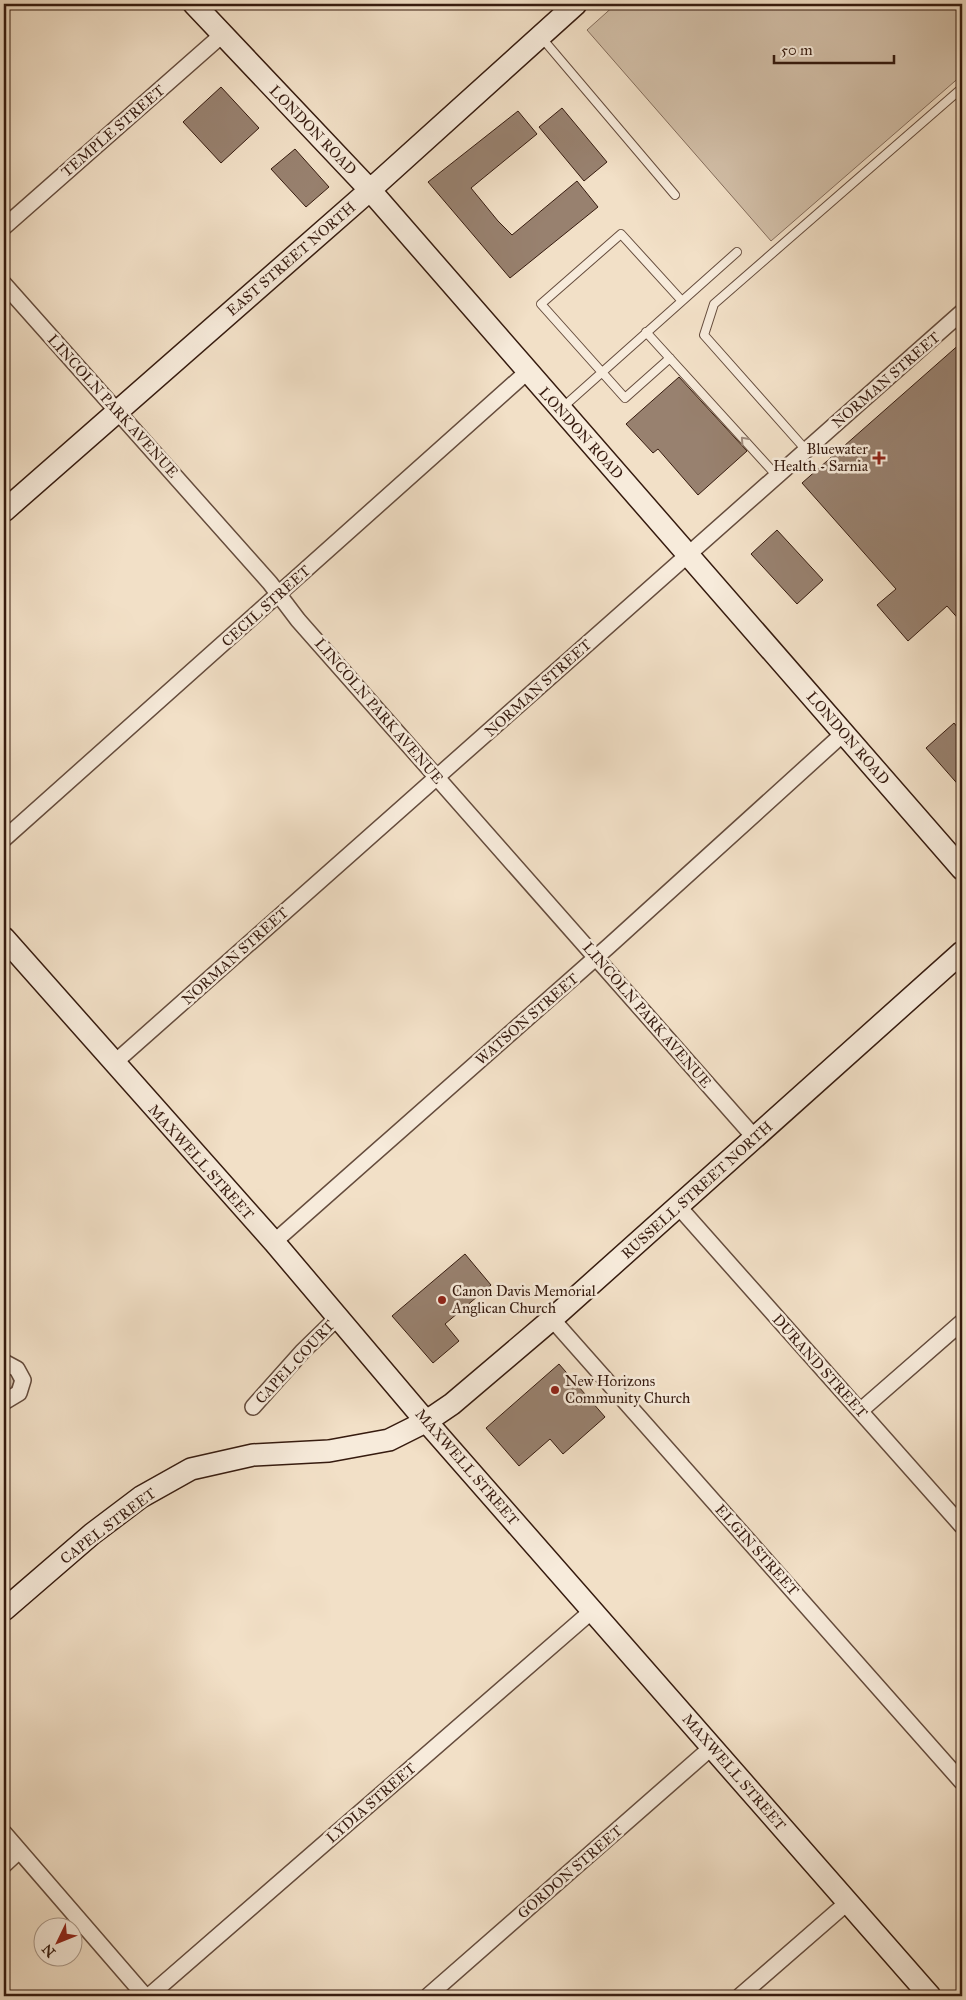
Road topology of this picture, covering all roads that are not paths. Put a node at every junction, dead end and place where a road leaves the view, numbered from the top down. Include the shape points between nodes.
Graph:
1 (194, 4) edge
2 (576, 4) edge
3 (222, 35) junction
4 (540, 36) junction
5 (962, 88) edge
6 (370, 190) junction
7 (674, 195) dead end
8 (4, 227) edge
9 (737, 252) dead end
10 (4, 284) edge
11 (682, 301) junction
12 (962, 312) edge
13 (646, 332) junction
14 (670, 358) junction
15 (527, 372) junction
16 (602, 373) junction
17 (560, 410) junction
18 (117, 411) junction
19 (806, 450) junction
20 (777, 476) junction
21 (4, 511) edge
22 (688, 554) junction
23 (280, 594) junction
24 (844, 733) junction
25 (437, 777) junction
26 (4, 839) edge
27 (962, 869) edge
28 (4, 938) edge
29 (962, 952) edge
30 (596, 957) junction
31 (113, 1064) junction
32 (755, 1138) junction
33 (678, 1206) junction
34 (274, 1242) junction
35 (338, 1317) junction
36 (552, 1319) junction
37 (962, 1322) edge
38 (4, 1362) edge
39 (4, 1402) edge
40 (253, 1407) dead end
41 (860, 1411) junction
42 (427, 1420) junction
43 (962, 1526) edge
44 (4, 1610) edge
45 (593, 1610) junction
46 (712, 1747) junction
47 (962, 1782) edge
48 (4, 1833) edge
49 (19, 1851) junction
50 (4, 1864) edge
51 (848, 1902) junction
52 (145, 1996) edge
53 (149, 1996) edge
54 (428, 1996) edge
55 (740, 1996) edge
56 (930, 1996) edge

1 - 3 street, LONDON ROAD
2 - 4 street, EAST STREET NORTH
3 - 6 street, LONDON ROAD
3 - 8 street, TEMPLE STREET
4 - 6 street, EAST STREET NORTH
4 - 7 lane
5 - 19 lane via 714,304 704,335
6 - 15 street, LONDON ROAD
6 - 18 street, EAST STREET NORTH
9 - 11 lane
10 - 18 street, LINCOLN PARK AVENUE
11 - 13 lane
11 - 16 lane via 621,234 541,304
12 - 19 street, NORMAN STREET
13 - 14 lane
13 - 16 lane
14 - 16 lane via 625,398
20 -> 14 lane
15 - 17 street, LONDON ROAD
15 - 23 street, CECIL STREET
16 - 17 lane
17 - 22 street, LONDON ROAD
18 - 21 street, EAST STREET NORTH
18 - 23 street, LINCOLN PARK AVENUE
19 - 20 street, NORMAN STREET
20 - 22 street, NORMAN STREET
22 - 24 street, LONDON ROAD
22 - 25 street, NORMAN STREET
23 - 25 street, LINCOLN PARK AVENUE via 298,620
23 - 26 street, CECIL STREET
24 - 27 street, LONDON ROAD
24 - 30 street, WATSON STREET
25 - 30 street, LINCOLN PARK AVENUE
25 - 31 street, NORMAN STREET
28 - 31 street, MAXWELL STREET
29 - 32 street, RUSSELL STREET NORTH
30 - 32 street, LINCOLN PARK AVENUE
30 - 34 street, WATSON STREET
31 - 34 street, MAXWELL STREET
32 - 33 street, RUSSELL STREET NORTH
33 - 36 street, RUSSELL STREET NORTH
33 - 41 street, DURAND STREET
34 - 35 street, MAXWELL STREET
35 - 40 street, CAPEL COURT
35 - 42 street, MAXWELL STREET
36 - 42 street, RUSSELL STREET NORTH via 452,1404
36 - 47 street, ELGIN STREET
37 - 41 street
38 - 39 street via 17,1369 23,1380 19,1393
41 - 43 street, DURAND STREET
42 - 44 street, CAPEL STREET via 389,1440 329,1451 253,1456 191,1469 141,1497 92,1534
42 - 45 street, MAXWELL STREET
45 - 46 street, MAXWELL STREET
45 - 53 street, LYDIA STREET
46 - 51 street, MAXWELL STREET
46 - 54 street, GORDON STREET
48 - 49 street
49 - 50 street
49 - 52 street
51 - 55 street
51 - 56 street, MAXWELL STREET

